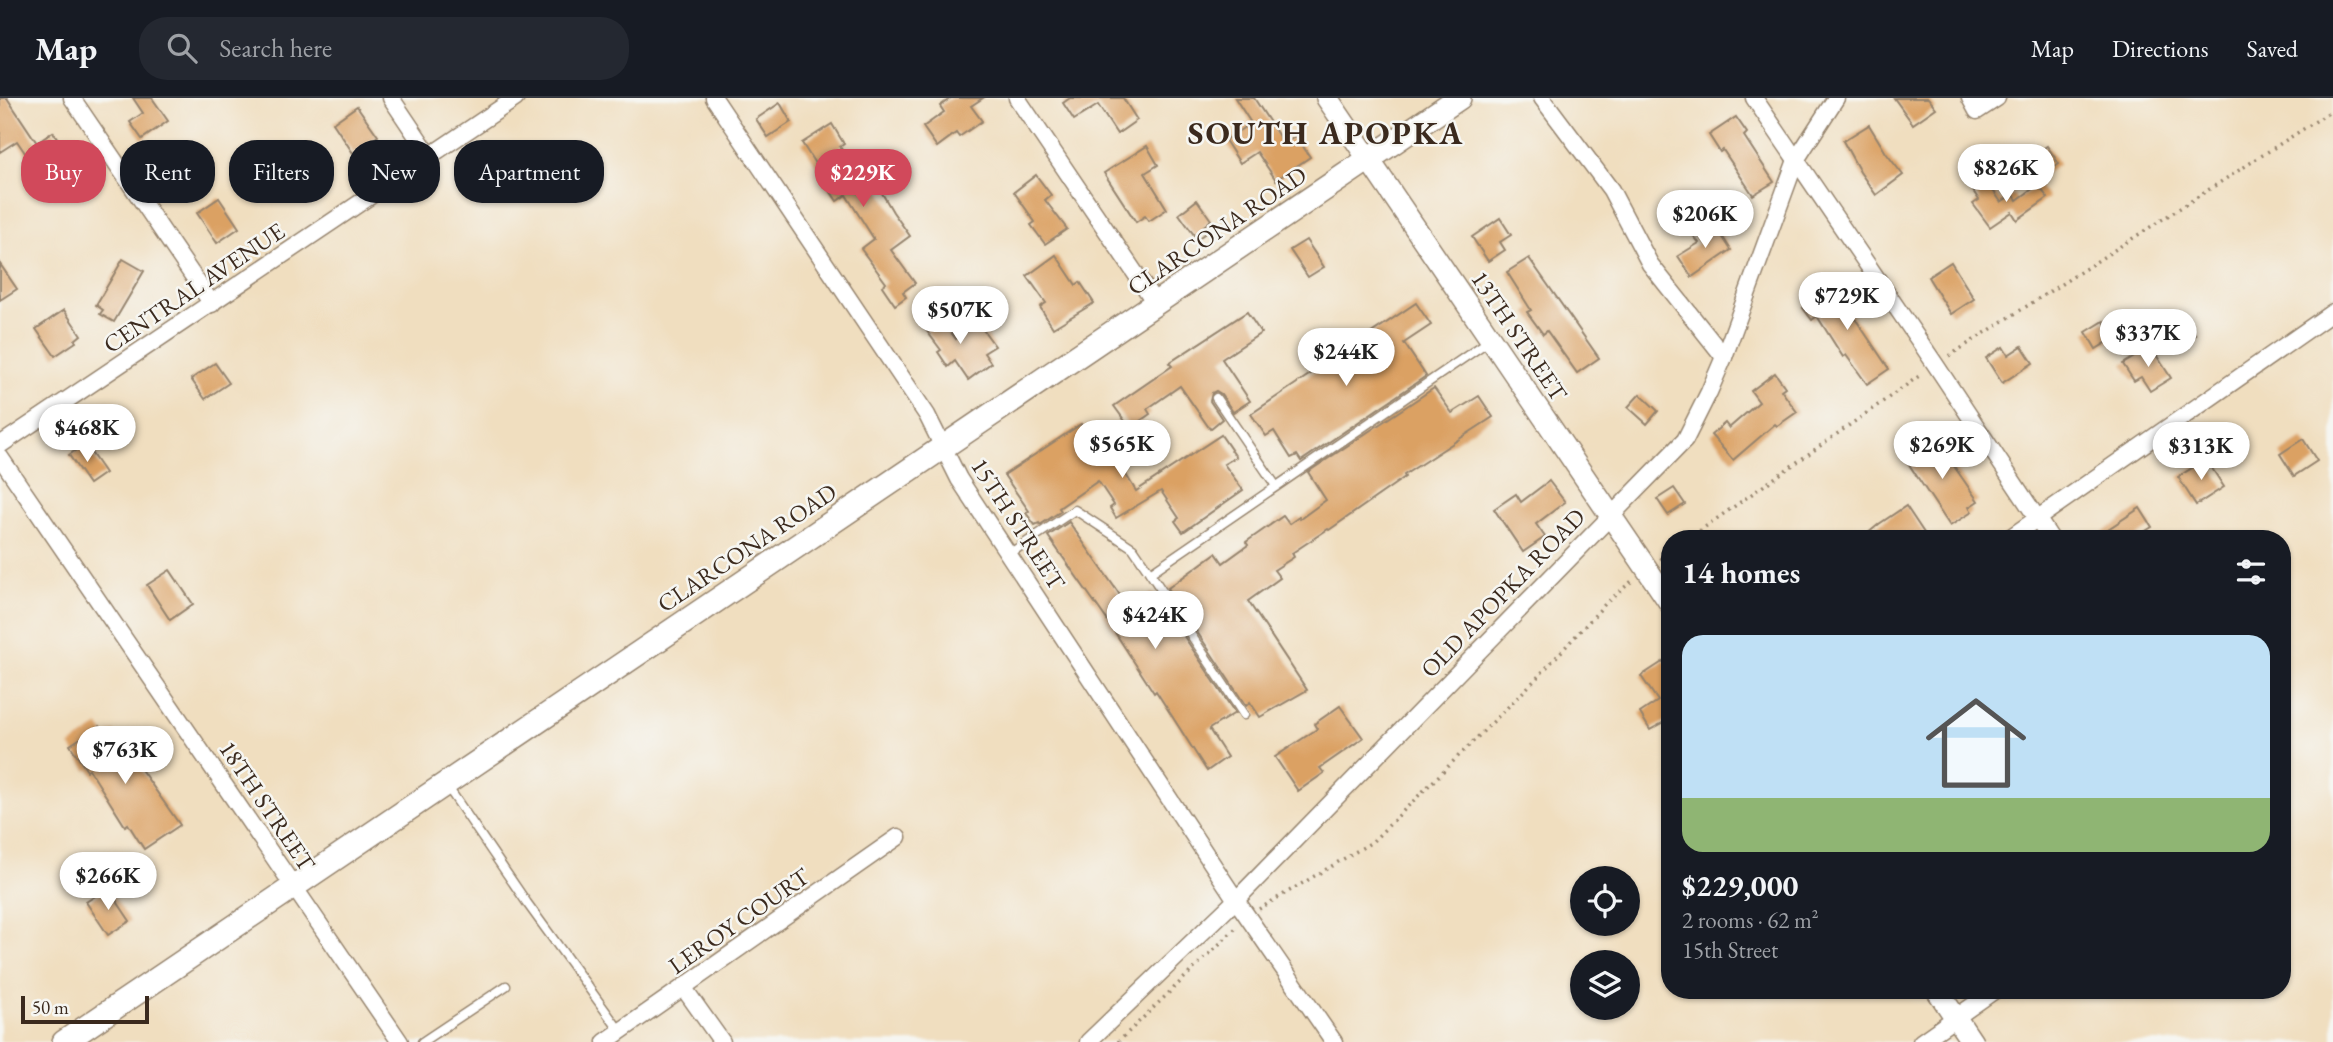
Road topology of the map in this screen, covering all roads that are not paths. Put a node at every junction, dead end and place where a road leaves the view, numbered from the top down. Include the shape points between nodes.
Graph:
1 (72, 98) edge
2 (391, 98) edge
3 (516, 98) edge
4 (714, 98) edge
5 (1017, 98) edge
6 (1326, 98) edge
7 (1459, 98) edge
8 (1542, 98) edge
9 (1754, 98) edge
10 (1836, 98) edge
11 (1997, 98) edge
12 (1973, 104) edge
13 (419, 140) edge
14 (440, 149) edge
15 (1796, 160) junction
16 (1368, 161) junction
17 (361, 203) edge
18 (212, 304) junction
19 (1156, 304) junction
20 (2333, 312) edge
21 (1490, 340) junction
22 (1724, 356) junction
23 (1216, 398) dead end
24 (0, 445) edge
25 (943, 447) junction
26 (0, 457) edge
27 (1276, 486) junction
28 (1610, 515) junction
29 (2038, 519) junction
30 (2022, 530) edge
31 (2045, 530) edge
32 (1009, 554) junction
33 (1150, 573) junction
34 (1661, 590) edge
35 (1244, 715) dead end
36 (445, 783) junction
37 (898, 838) dead end
38 (294, 886) junction
39 (1236, 900) junction
40 (506, 986) dead end
41 (684, 988) junction
42 (1943, 999) edge
43 (1982, 999) edge
44 (1956, 1018) junction
45 (620, 1031) junction
46 (64, 1042) edge
47 (400, 1042) edge
48 (422, 1042) edge
49 (605, 1042) edge
50 (722, 1042) edge
51 (1088, 1042) edge
52 (1334, 1042) edge
53 (1921, 1042) edge
54 (1972, 1042) edge

1 - 18 street
2 - 13 street
3 - 14 street, CENTRAL AVENUE
4 - 25 street, 15TH STREET via 927,415
5 - 19 street
6 - 16 street, 13TH STREET
7 - 16 main road, CLARCONA ROAD
8 - 22 street via 1611,190 1650,264
9 - 15 street
10 - 15 street, OLD APOPKA ROAD
11 - 12 street
15 - 22 street, OLD APOPKA ROAD
15 - 29 street
16 - 19 main road, CLARCONA ROAD
16 - 21 street, 13TH STREET
17 - 18 street, CENTRAL AVENUE
18 - 24 street, CENTRAL AVENUE
19 - 25 main road, CLARCONA ROAD
20 - 29 street
21 - 27 lane
21 - 28 street, 13TH STREET
22 - 28 street, OLD APOPKA ROAD via 1685,440
23 - 27 lane
25 - 32 street, 15TH STREET
25 - 36 main road, CLARCONA ROAD
26 - 38 street, 18TH STREET
27 - 33 lane
28 - 34 street, 13TH STREET
28 - 39 street, OLD APOPKA ROAD
29 - 30 street
29 - 31 street
32 - 33 lane via 1075,510 1133,548
32 - 39 street, 15TH STREET
33 - 35 lane
36 - 38 main road, CLARCONA ROAD
36 - 45 lane
37 - 41 street, LEROY COURT
38 - 46 main road, CLARCONA ROAD
38 - 47 street, 18TH STREET
39 - 51 street, OLD APOPKA ROAD
39 - 52 street, 15TH STREET
40 - 48 lane
41 - 45 street, LEROY COURT
41 - 50 street
42 - 44 street
43 - 44 street
44 - 53 street
44 - 54 street
45 - 49 street, LEROY COURT

